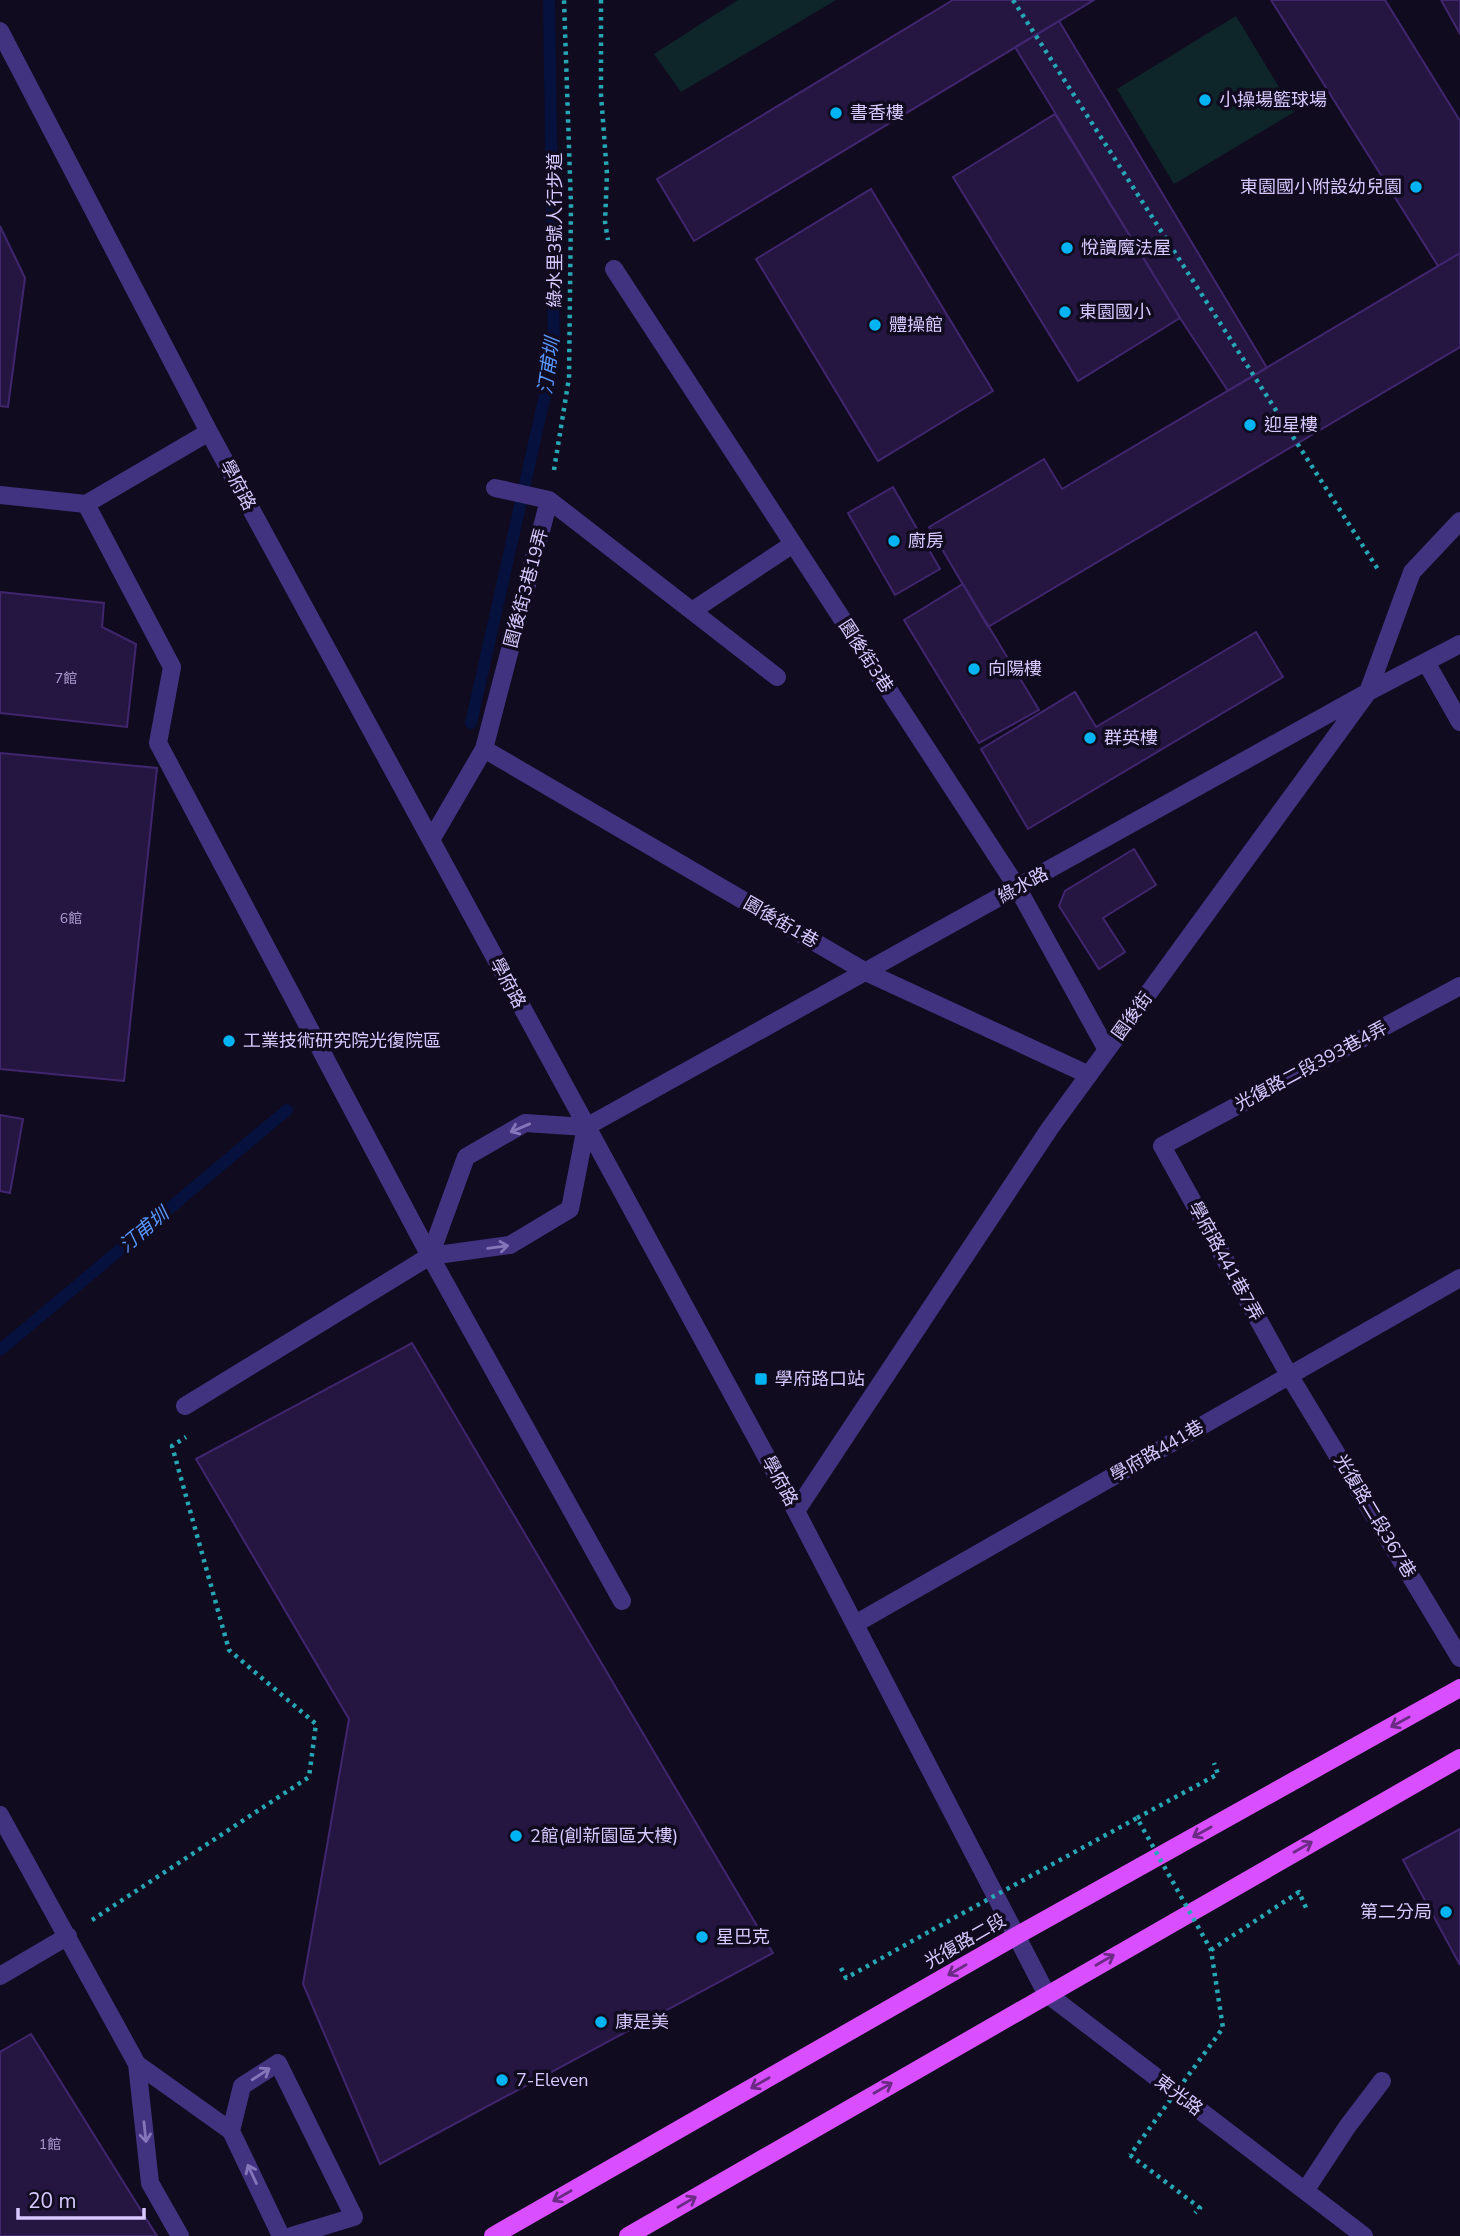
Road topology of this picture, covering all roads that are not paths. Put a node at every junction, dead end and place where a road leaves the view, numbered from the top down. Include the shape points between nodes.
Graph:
1 (0, 31) edge
2 (614, 269) road end
3 (209, 432) junction
4 (495, 488) dead end
5 (0, 495) edge
6 (549, 500) junction
7 (86, 504) junction
8 (1460, 521) edge
9 (793, 544) junction
10 (692, 611) junction
11 (1460, 644) edge
12 (1426, 662) junction
13 (777, 677) dead end
14 (1368, 692) junction
15 (1460, 722) edge
16 (484, 749) junction
17 (430, 840) junction
18 (1017, 887) junction
19 (866, 972) junction
20 (1460, 986) edge
21 (1107, 1050) junction
22 (1089, 1074) junction
23 (586, 1128) junction
24 (1162, 1146) joint
25 (430, 1256) junction
26 (1460, 1278) edge
27 (1289, 1375) junction
28 (185, 1406) dead end
29 (796, 1511) junction
30 (622, 1601) dead end
31 (855, 1624) junction
32 (1460, 1658) edge
33 (1460, 1688) edge
34 (1460, 1758) edge
35 (0, 1815) edge
36 (68, 1936) junction
37 (1016, 1936) junction
38 (0, 1976) edge
39 (1046, 1993) junction
40 (137, 2064) junction
41 (1382, 2081) dead end
42 (231, 2131) junction
43 (1305, 2191) junction
44 (180, 2236) edge
45 (281, 2236) edge
46 (291, 2236) edge
47 (493, 2236) edge
48 (628, 2236) edge
49 (1364, 2236) edge

1 - 3 street, 學府路
2 - 9 street, 園後街3巷
3 - 7 street
3 - 17 street, 學府路
4 - 6 street
5 - 7 street
6 - 10 street, 園後街3巷19弄
6 - 16 street, 園後街3巷19弄
7 - 25 street via 172,667 158,743
8 - 14 street, 園後街 via 1412,572
9 - 10 street
9 - 18 street, 園後街3巷
10 - 13 street, 園後街3巷19弄
11 - 12 street, 綠水路
12 - 14 street, 綠水路
12 - 15 street
14 - 18 street, 綠水路
14 - 21 street, 園後街
16 - 17 street, 園後街3巷19弄
16 - 19 street, 園後街1巷
17 - 23 street, 學府路
18 - 19 street, 綠水路
18 - 21 street, 園後街3巷
19 - 22 street, 園後街1巷
19 - 23 street, 綠水路
20 - 24 street, 光復路二段393巷4弄
21 - 22 street, 園後街
22 - 29 street, 園後街
25 -> 23 street via 510,1245 570,1209
23 -> 25 street via 525,1123 466,1157
23 - 29 street, 學府路
24 - 27 street, 學府路441巷7弄
25 - 28 street
25 - 30 street
26 - 27 street, 學府路441巷
27 - 31 street, 學府路441巷
27 - 32 street, 光復路二段367巷
29 - 31 street, 學府路
31 - 37 street, 學府路
33 -> 37 main road, 光復路二段
39 -> 34 main road
35 - 36 street
36 - 38 street
36 - 40 street
37 - 39 street, 東光路
37 -> 47 main road, 光復路二段
39 - 43 street, 東光路
48 -> 39 main road
40 - 42 street
40 -> 44 street via 150,2183
41 - 43 street
45 -> 42 street
42 -> 46 street via 242,2086 278,2063 354,2217
43 - 49 street, 東光路

